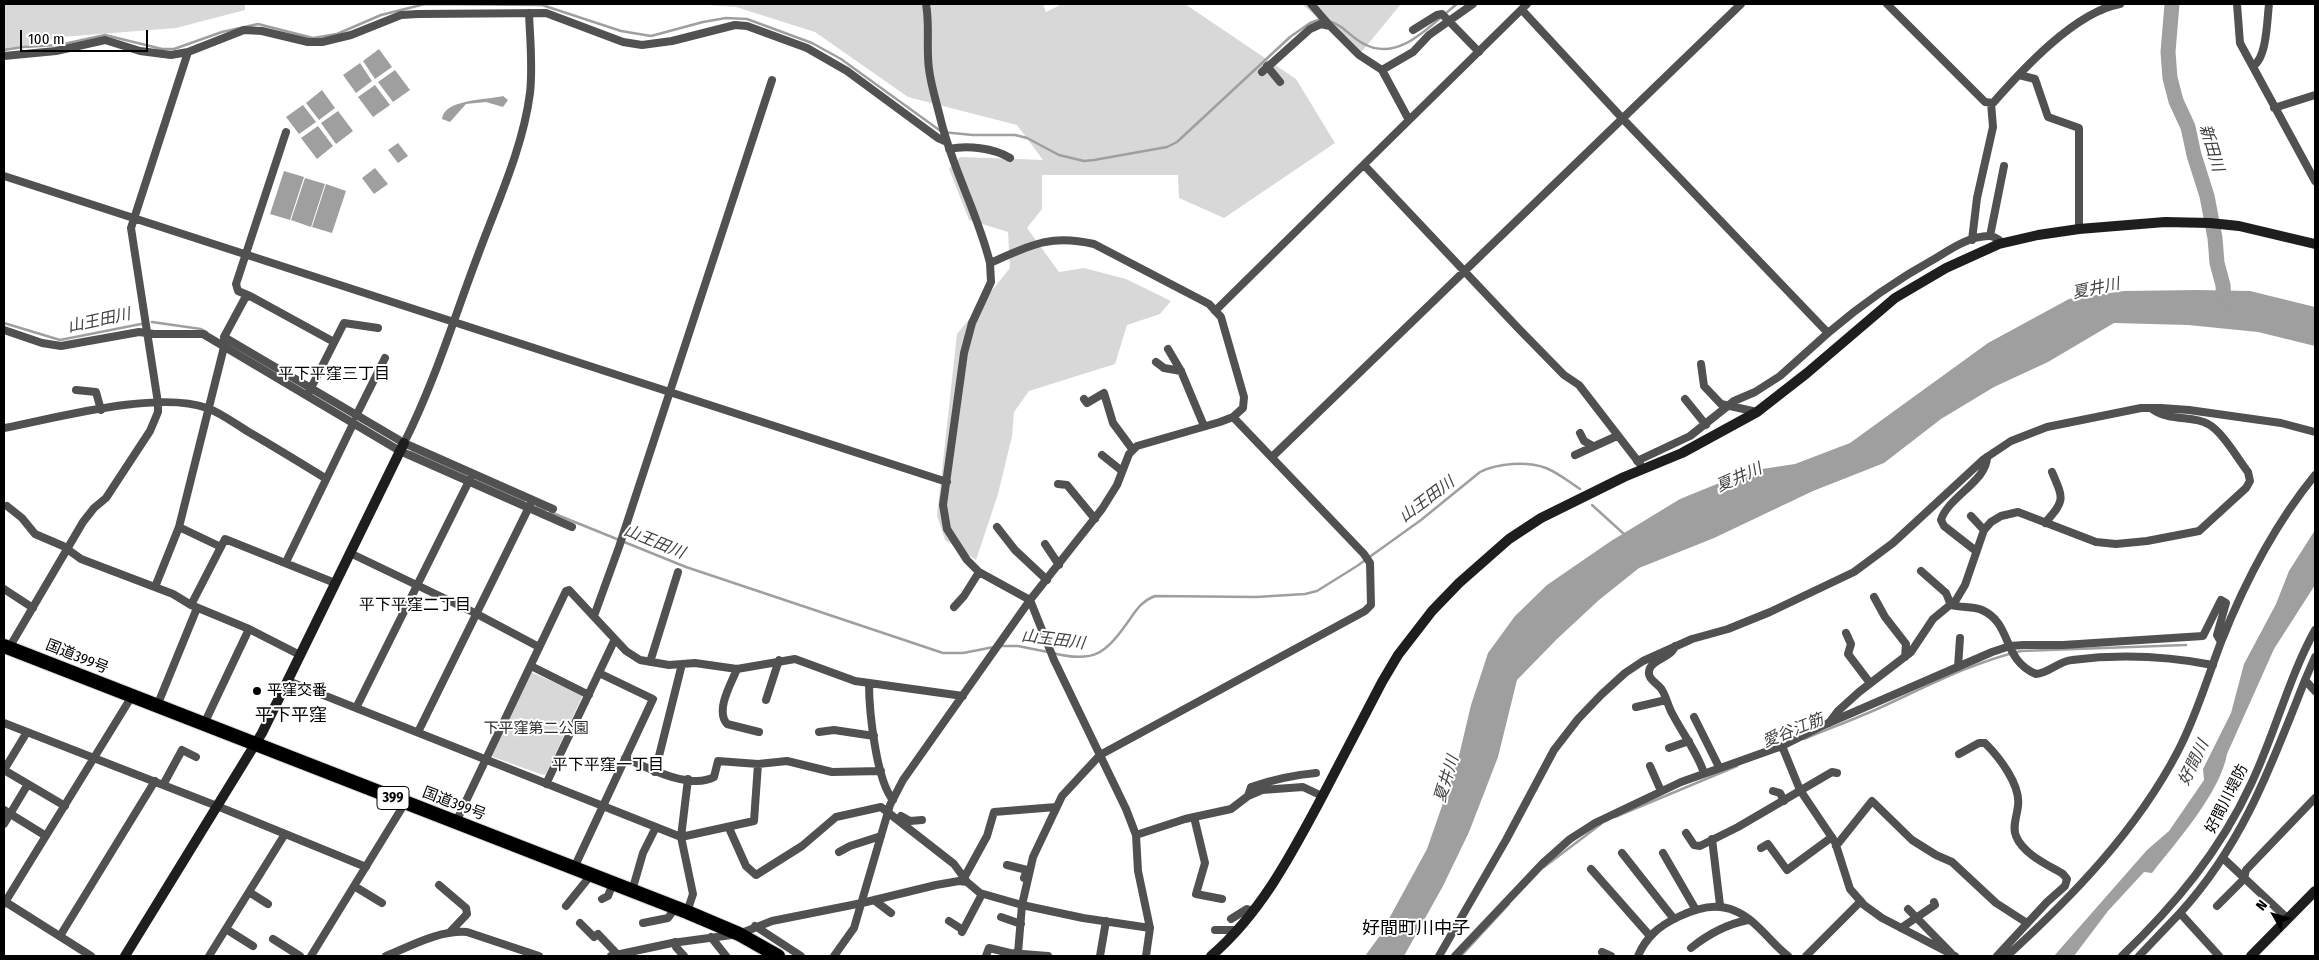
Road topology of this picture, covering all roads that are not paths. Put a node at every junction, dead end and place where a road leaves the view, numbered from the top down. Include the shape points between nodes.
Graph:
1 (456, 4) edge
2 (926, 4) edge
3 (1312, 4) edge
4 (1473, 4) edge
5 (1741, 4) edge
6 (1887, 4) edge
7 (2120, 4) edge
8 (2237, 4) edge
9 (2269, 4) edge
10 (1524, 7) edge
11 (455, 13) junction
12 (529, 13) junction
13 (1449, 20) junction
14 (1330, 26) junction
15 (1413, 30) dead end
16 (188, 52) junction
17 (1478, 52) junction
18 (4, 56) edge
19 (2253, 66) junction
20 (1382, 70) junction
21 (2019, 74) junction
22 (772, 80) dead end
23 (1280, 82) dead end
24 (2315, 95) edge
25 (1991, 103) junction
26 (2274, 108) junction
27 (1622, 118) junction
28 (1409, 120) junction
29 (286, 132) dead end
30 (948, 146) junction
31 (1010, 158) dead end
32 (1364, 165) junction
33 (2004, 166) dead end
34 (4, 176) edge
35 (2315, 181) edge
36 (134, 218) junction
37 (2079, 229) junction
38 (1990, 236) junction
39 (1972, 240) junction
40 (2003, 243) junction
41 (2315, 244) edge
42 (246, 253) junction
43 (990, 263) junction
44 (1464, 269) junction
45 (250, 296) junction
46 (1215, 311) junction
47 (453, 322) junction
48 (378, 328) dead end
49 (4, 330) edge
50 (1828, 333) junction
51 (147, 334) junction
52 (224, 337) junction
53 (334, 342) junction
54 (224, 347) junction
55 (1168, 349) dead end
56 (385, 358) dead end
57 (1156, 362) dead end
58 (1701, 364) dead end
59 (1181, 371) junction
60 (310, 388) junction
61 (76, 390) dead end
62 (669, 392) junction
63 (306, 396) junction
64 (1084, 399) dead end
65 (1686, 399) dead end
66 (158, 403) junction
67 (1726, 406) junction
68 (207, 408) junction
69 (2151, 409) junction
70 (101, 410) junction
71 (1756, 412) junction
72 (1233, 417) junction
73 (354, 420) junction
74 (1706, 425) junction
75 (1204, 426) junction
76 (4, 428) edge
77 (2315, 432) edge
78 (1580, 433) dead end
79 (1617, 436) junction
80 (1593, 446) junction
81 (402, 447) junction
82 (1133, 450) junction
83 (1102, 455) dead end
84 (1576, 455) dead end
85 (1272, 457) junction
86 (1986, 457) junction
87 (1637, 461) junction
88 (1645, 470) junction
89 (1122, 471) junction
90 (2052, 472) dead end
91 (2315, 475) edge
92 (471, 477) junction
93 (326, 478) junction
94 (947, 482) junction
95 (1058, 484) dead end
96 (531, 503) junction
97 (7, 506) dead end
98 (553, 509) dead end
99 (1971, 516) dead end
100 (1095, 519) junction
101 (2044, 522) junction
102 (179, 527) junction
103 (572, 527) dead end
104 (997, 527) dead end
105 (1984, 530) junction
106 (1045, 544) dead end
107 (221, 547) junction
108 (68, 550) junction
109 (1976, 551) junction
110 (350, 553) junction
111 (286, 562) junction
112 (1059, 565) junction
113 (1921, 571) dead end
114 (678, 572) dead end
115 (979, 572) junction
116 (1047, 580) junction
117 (335, 583) junction
118 (417, 585) junction
119 (155, 588) junction
120 (4, 591) edge
121 (1874, 597) dead end
122 (1030, 600) junction
123 (1951, 605) junction
124 (194, 606) junction
125 (954, 607) dead end
126 (33, 608) junction
127 (475, 613) junction
128 (594, 616) junction
129 (249, 629) junction
130 (2315, 630) edge
131 (1846, 633) dead end
132 (1960, 638) dead end
133 (615, 639) junction
134 (2221, 642) junction
135 (1675, 646) junction
136 (2010, 646) junction
137 (6, 647) edge
138 (540, 647) junction
139 (300, 655) junction
140 (1904, 657) junction
141 (2315, 658) edge
142 (779, 660) junction
143 (650, 662) junction
144 (682, 664) junction
145 (2213, 664) junction
146 (531, 666) junction
147 (1958, 667) junction
148 (736, 669) junction
149 (599, 673) junction
150 (2305, 680) junction
151 (288, 681) junction
152 (869, 683) junction
153 (1870, 684) junction
154 (2315, 691) edge
155 (589, 695) junction
156 (132, 696) junction
157 (963, 696) junction
158 (766, 700) dead end
159 (1666, 700) junction
160 (157, 706) junction
161 (1636, 707) dead end
162 (356, 708) junction
163 (1694, 717) dead end
164 (4, 723) edge
165 (1829, 723) junction
166 (204, 724) junction
167 (27, 732) junction
168 (418, 732) junction
169 (759, 732) dead end
170 (819, 732) dead end
171 (874, 736) junction
172 (1688, 741) junction
173 (255, 744) junction
174 (1668, 748) dead end
175 (1783, 749) junction
176 (1959, 754) dead end
177 (1100, 755) junction
178 (196, 757) dead end
179 (94, 758) junction
180 (625, 758) junction
181 (485, 760) junction
182 (758, 764) junction
183 (1650, 766) dead end
184 (1719, 767) junction
185 (4, 770) edge
186 (881, 771) junction
187 (655, 772) junction
188 (1316, 773) dead end
189 (1704, 773) junction
190 (1837, 773) dead end
191 (688, 779) junction
192 (159, 783) junction
193 (28, 784) junction
194 (546, 784) junction
195 (1662, 791) junction
196 (1773, 791) dead end
197 (1801, 791) junction
198 (1248, 796) junction
199 (1322, 796) junction
200 (2315, 798) edge
201 (1784, 801) junction
202 (405, 803) junction
203 (65, 806) junction
204 (217, 806) junction
205 (890, 806) junction
206 (603, 807) junction
207 (1056, 807) junction
208 (7, 812) edge
209 (1194, 817) junction
210 (922, 820) dead end
211 (456, 822) junction
212 (4, 824) edge
213 (656, 827) junction
214 (729, 828) junction
215 (1686, 833) dead end
216 (285, 834) junction
217 (1136, 835) junction
218 (46, 836) junction
219 (881, 836) junction
220 (681, 837) junction
221 (1832, 837) junction
222 (1712, 839) junction
223 (1836, 846) junction
224 (1761, 848) dead end
225 (839, 852) dead end
226 (1663, 852) dead end
227 (1622, 853) dead end
228 (2224, 858) junction
229 (1007, 865) dead end
230 (366, 867) junction
231 (574, 868) junction
232 (1591, 869) dead end
233 (591, 874) junction
234 (2244, 879) junction
235 (965, 880) junction
236 (613, 883) junction
237 (439, 885) dead end
238 (354, 886) junction
239 (632, 890) junction
240 (2315, 891) edge
241 (249, 892) junction
242 (982, 894) junction
243 (602, 899) dead end
244 (874, 900) junction
245 (1222, 900) dead end
246 (1860, 901) junction
247 (4, 902) edge
248 (1934, 902) dead end
249 (382, 903) dead end
250 (862, 903) junction
251 (268, 904) dead end
252 (1019, 904) junction
253 (1720, 905) junction
254 (566, 906) dead end
255 (2217, 906) dead end
256 (1908, 909) dead end
257 (682, 910) junction
258 (1696, 910) junction
259 (1254, 911) junction
260 (891, 913) dead end
261 (2180, 913) junction
262 (1001, 917) dead end
263 (1916, 917) junction
264 (1231, 918) dead end
265 (1674, 919) junction
266 (2288, 919) junction
267 (1748, 920) junction
268 (949, 921) dead end
269 (1106, 921) junction
270 (580, 923) dead end
271 (643, 923) dead end
272 (2027, 923) junction
273 (1020, 924) junction
274 (755, 926) junction
275 (1150, 928) junction
276 (1901, 928) junction
277 (226, 929) junction
278 (1215, 930) dead end
279 (1238, 930) junction
280 (450, 932) junction
281 (739, 934) junction
282 (60, 936) junction
283 (1650, 936) junction
284 (711, 937) junction
285 (273, 939) dead end
286 (674, 942) junction
287 (254, 946) dead end
288 (1690, 948) dead end
289 (1602, 952) dead end
290 (1018, 953) junction
291 (614, 955) edge
292 (1953, 955) edge
293 (89, 956) edge
294 (126, 956) edge
295 (209, 956) edge
296 (300, 956) edge
297 (311, 956) edge
298 (386, 956) edge
299 (539, 956) edge
300 (684, 956) edge
301 (726, 956) edge
302 (778, 956) edge
303 (801, 956) edge
304 (834, 956) edge
305 (986, 956) edge
306 (1048, 956) edge
307 (1100, 956) edge
308 (1146, 956) edge
309 (1211, 956) edge
310 (1439, 956) edge
311 (1455, 956) edge
312 (1611, 956) edge
313 (1638, 956) edge
314 (1788, 956) edge
315 (1806, 956) edge
316 (1998, 956) edge
317 (2007, 956) edge
318 (2122, 956) edge
319 (2139, 956) edge
320 (2219, 956) edge
321 (2251, 956) edge

1 - 11 street
2 - 30 street via 929,69
3 - 14 street
4 - 13 street
5 - 27 street
6 - 25 street via 1985,102
7 - 21 street via 2106,6 2057,38
8 - 19 street via 2240,43
9 - 19 street via 2262,53
10 - 17 street
10 - 27 street
11 - 12 street
11 - 16 street via 401,15 351,35 322,42 244,30
12 - 30 street via 546,13 623,42 637,44 672,41 734,25 756,29 808,48 847,71
12 - 47 street via 532,62 528,103 509,170
13 - 15 street via 1441,14
13 - 17 street
13 - 20 street via 1413,52
14 - 20 street via 1359,56
14 - 23 street via 1321,24 1310,29 1265,69
16 - 18 street via 164,55 105,40 56,51
16 - 36 street
17 - 28 street
19 - 26 street
20 - 28 street
21 - 25 street
21 - 37 street via 2035,79 2048,117 2079,128
22 - 62 street
24 - 26 street
25 - 39 street via 1993,127 1977,198
26 - 35 street
27 - 44 street
27 - 50 street
28 - 32 street
29 - 42 street
30 - 31 street via 998,153
30 - 43 street
32 - 44 street
32 - 46 street
33 - 38 street
34 - 36 street
36 - 42 street
36 - 51 street via 131,228 133,246
37 - 40 street
37 - 41 street via 2185,222 2239,226
38 - 39 street
38 - 40 street
39 - 50 street via 1891,283
40 - 71 street via 1946,268 1896,298
42 - 45 street via 236,288
42 - 47 street
43 - 46 street via 1046,240 1094,244 1209,304
43 - 94 street via 991,282 964,353
44 - 79 street via 1564,375 1579,385
44 - 85 street
45 - 52 street via 245,298
45 - 53 street
46 - 72 street via 1221,317 1244,397 1243,408
47 - 62 street
47 - 81 street
48 - 53 street via 344,323
49 - 51 street via 61,346 140,332
50 - 67 street via 1780,376
51 - 54 street via 197,332
51 - 66 street
52 - 54 street
52 - 60 street
53 - 60 street
54 - 63 street
54 - 68 street
55 - 59 street
56 - 73 street
57 - 59 street via 1168,369
58 - 67 street via 1704,386
59 - 75 street
60 - 63 street
60 - 73 street
61 - 70 street via 96,392
62 - 94 street
62 - 128 street
63 - 73 street
64 - 82 street via 1087,403 1104,393 1113,423
65 - 74 street
66 - 68 street
66 - 70 street
66 - 108 street via 150,431 106,498 84,522
67 - 71 street
67 - 74 street
68 - 93 street
68 - 102 street
69 - 77 street via 2189,410 2281,423
69 - 86 street via 2141,408 2046,427 2011,441
69 - 101 street via 2167,416 2207,423 2216,430 2248,472 2250,481 2246,488 2199,532 2147,541 2111,544 2078,537
70 - 76 street
71 - 88 street via 1722,433
72 - 75 street
72 - 85 street
73 - 81 street
73 - 93 street
74 - 87 street
75 - 82 street
78 - 80 street via 1584,441
79 - 80 street
79 - 87 street
80 - 84 street
81 - 92 street
81 - 110 street
82 - 89 street
83 - 89 street
85 - 177 street via 1364,554 1370,563 1371,605
86 - 109 street via 1984,470 1952,503 1941,520 1944,526
86 - 135 street via 1892,543 1854,572 1770,612
87 - 88 street
88 - 199 street via 1542,518 1508,539 1444,598 1398,655
89 - 100 street
90 - 101 street via 2061,502
91 - 134 street via 2265,551
92 - 96 street
92 - 118 street
93 - 111 street
94 - 115 street via 944,505 947,529 960,552
95 - 100 street via 1065,484
96 - 98 street
96 - 103 street
96 - 127 street
97 - 108 street via 35,534
99 - 105 street
100 - 112 street
101 - 105 street via 2018,512 2001,516
102 - 107 street
102 - 119 street
104 - 116 street via 1019,554
105 - 109 street
106 - 112 street
107 - 111 street via 225,539
107 - 124 street
108 - 119 street via 94,565
108 - 126 street
109 - 123 street via 1965,585
110 - 117 street
110 - 118 street
111 - 117 street
112 - 116 street
113 - 123 street via 1946,593
114 - 143 street
115 - 122 street
115 - 125 street
116 - 122 street
117 - 139 street
118 - 127 street
118 - 162 street
119 - 124 street
120 - 126 street
121 - 140 street via 1906,644
122 - 157 street
122 - 177 street via 1054,660
123 - 136 street via 1987,614 1998,625
123 - 140 street via 1932,619 1911,652
124 - 129 street
124 - 160 street
126 - 137 street
127 - 138 street
127 - 168 street
128 - 133 street
128 - 138 street via 569,590 566,591
129 - 139 street
129 - 166 street
130 - 318 street, 好間川堤防 via 2298,664 2255,776 2225,836 2190,882
131 - 153 street via 1851,644 1848,654
132 - 147 street
133 - 143 street via 633,656
133 - 149 street
134 - 136 street via 2217,635 2226,603 2221,600 2203,636
134 - 145 street
135 - 159 street via 1670,654 1649,669 1651,680 1662,690
135 - 310 street via 1625,673 1565,734
136 - 145 street via 2021,666 2036,674 2069,660 2114,656 2174,658
136 - 147 street
137 - 156 highway, 国道399号 / 399
138 - 146 street
139 - 151 street
140 - 153 street
141 - 150 street
142 - 148 street
142 - 152 street via 794,659
142 - 158 street
143 - 144 street
144 - 148 street
144 - 187 street
145 - 317 street via 2178,752 2137,817 2075,891
146 - 155 street
146 - 181 street
147 - 165 street
148 - 169 street via 722,710 724,721
149 - 155 street
149 - 180 street via 653,700
150 - 154 street
150 - 228 street via 2270,767
151 - 162 street
151 - 173 street
152 - 157 street
152 - 171 street
153 - 165 street
155 - 194 street
156 - 160 highway, 国道399号 / 399
156 - 179 street
157 - 205 street via 903,780
159 - 161 street
159 - 172 street
160 - 166 highway, 国道399号 / 399
162 - 168 street
163 - 184 street
164 - 167 street
165 - 175 street
166 - 173 highway, 国道399号 / 399
167 - 179 street
167 - 185 street
168 - 181 street
170 - 171 street via 834,730
171 - 186 street
172 - 174 street
172 - 189 street
173 - 202 highway, 国道399号 / 399
173 - 204 street
175 - 184 street
175 - 197 street
176 - 272 street via 1979,743 1990,748 2016,791 2015,835 2027,850 2067,880 2065,886
177 - 207 street via 1069,787
177 - 217 street
178 - 192 street via 182,750
179 - 192 street
179 - 203 street
180 - 187 street
180 - 206 street
181 - 194 street
181 - 211 street
182 - 186 street via 782,761 832,772
182 - 191 street via 718,761 712,778
182 - 214 street via 754,821
183 - 195 street
184 - 189 street
185 - 193 street
186 - 205 street
187 - 191 street
188 - 198 street via 1264,782 1251,787
189 - 195 street
190 - 197 street via 1832,772
191 - 220 street
192 - 204 street
192 - 282 street
193 - 203 street
193 - 208 street
194 - 206 street
195 - 311 street via 1595,823 1570,839 1526,880
196 - 201 street via 1780,793
197 - 201 street
197 - 221 street
198 - 199 street via 1262,790 1303,788
198 - 209 street via 1230,809
199 - 259 street via 1287,862
200 - 234 street via 2246,870
201 - 222 street
202 - 211 highway, 国道399号 / 399
202 - 230 street
203 - 218 street
204 - 216 street
204 - 294 street
205 - 210 street via 910,821
205 - 214 street via 836,817 802,846 756,875 746,866
205 - 219 street
205 - 235 street via 954,864
206 - 213 street
206 - 231 street
207 - 235 street via 994,812 987,836
207 - 252 street via 1032,857
208 - 212 street
208 - 218 street
209 - 217 street
209 - 245 street via 1205,863 1196,894
211 - 231 highway, 国道399号 / 399
213 - 220 street
213 - 239 street via 643,853
214 - 220 street
215 - 222 street via 1694,845 1700,846
216 - 230 street
216 - 241 street
217 - 275 street via 1138,871
218 - 247 street
219 - 225 street
219 - 250 street
220 - 257 street via 693,894
221 - 223 street
221 - 224 street via 1787,870 1768,844
222 - 253 street
223 - 246 street via 1850,889
223 - 272 street via 1872,801 1912,840 1952,862 1996,903
226 - 258 street
227 - 265 street
228 - 234 street
228 - 261 street
229 - 252 street via 1026,870
230 - 238 street
231 - 233 highway, 国道399号 / 399
232 - 283 street
233 - 236 highway, 国道399号 / 399
233 - 254 street
234 - 255 street
234 - 266 street
235 - 242 street
235 - 244 street
236 - 239 highway, 国道399号 / 399
236 - 243 street via 608,896
237 - 280 street via 466,908 467,914
238 - 249 street
238 - 297 street
239 - 257 highway, 国道399号 / 399
240 - 266 street
241 - 251 street
241 - 277 street
242 - 252 street
242 - 268 street via 962,931
244 - 250 street
244 - 260 street
246 - 276 street
246 - 315 street
247 - 282 street
248 - 263 street via 1935,905
250 - 274 street
250 - 304 street via 854,928
252 - 269 street
252 - 273 street
253 - 258 street
253 - 267 street
256 - 263 street
257 - 271 street via 668,918
257 - 281 highway, 国道399号 / 399
258 - 265 street
259 - 264 street via 1247,910
259 - 279 street
261 - 319 street
261 - 320 street
262 - 273 street
263 - 276 street
263 - 292 street
265 - 283 street
266 - 321 street
267 - 288 street via 1710,935
267 - 314 street
269 - 275 street
269 - 307 street
270 - 291 street via 594,937 598,934
272 - 316 street
273 - 290 street
274 - 281 street
274 - 303 street
275 - 308 street
276 - 292 street
277 - 287 street
277 - 295 street
278 - 279 street
279 - 309 street
280 - 298 street
280 - 299 street via 467,932
281 - 284 street
281 - 302 highway, 国道399号 / 399
282 - 293 street
283 - 313 street
284 - 286 street
284 - 301 street
285 - 296 street
286 - 291 street
286 - 300 street
289 - 312 street
290 - 305 street via 989,948
290 - 306 street

